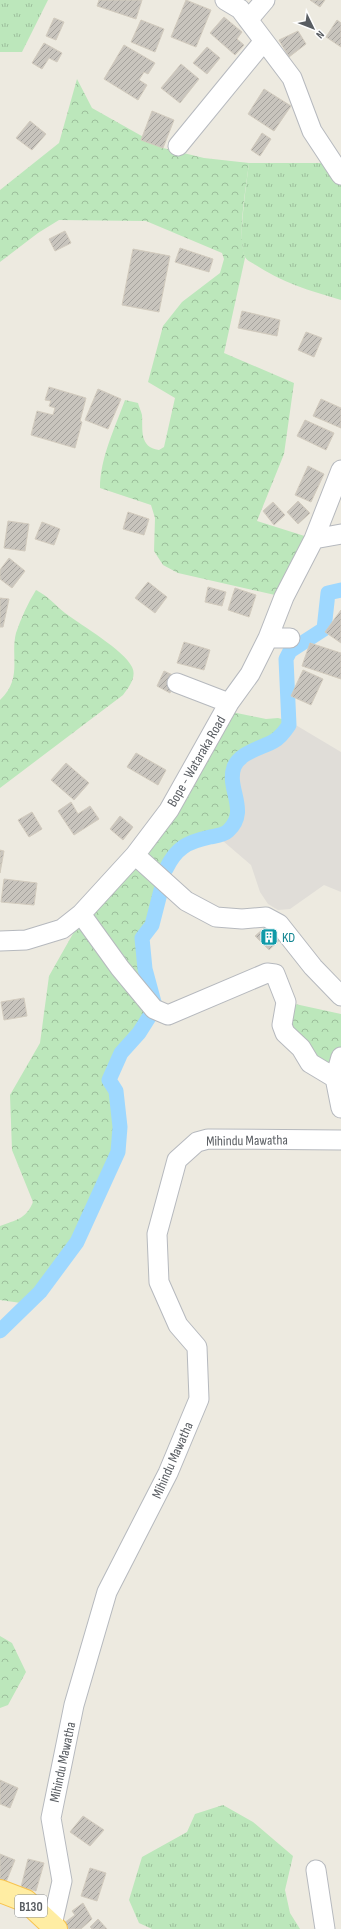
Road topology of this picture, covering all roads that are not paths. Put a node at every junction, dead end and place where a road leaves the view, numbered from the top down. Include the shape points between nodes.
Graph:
1 (225, 0) edge
2 (265, 0) edge
3 (248, 20) junction
4 (264, 41) junction
5 (178, 146) dead end
6 (338, 166) edge
7 (341, 470) edge
8 (341, 534) edge
9 (314, 539) junction
10 (268, 638) junction
11 (290, 638) dead end
12 (177, 683) dead end
13 (229, 703) junction
14 (135, 855) junction
15 (81, 914) junction
16 (0, 941) edge
17 (341, 996) edge
18 (341, 1058) edge
19 (335, 1078) junction
20 (341, 1108) edge
21 (341, 1140) edge
22 (316, 1870) dead end
23 (7, 1894) edge
24 (49, 1928) edge
25 (325, 1929) edge

1 - 3 street via 240,8
2 - 3 street
3 - 4 street
4 - 5 street
4 - 6 street via 292,78 312,131
7 - 9 street, Bope - Wataraka Road
8 - 9 street
9 - 10 street, Bope - Wataraka Road via 284,597
10 - 11 street
10 - 13 street, Bope - Wataraka Road via 250,674
12 - 13 street
13 - 14 street, Bope - Wataraka Road via 169,810
14 - 15 street, Bope - Wataraka Road
14 - 17 street via 186,901 216,917 266,917 279,924 313,967
15 - 16 street, Bope - Wataraka Road via 62,929 26,940
15 - 19 street via 154,1009 168,1015 267,973 275,974 286,1002 282,1025 285,1033 301,1048 310,1063
18 - 19 street
19 - 20 street
21 - 24 street, Mihindu Mawatha via 208,1139 197,1142 177,1160 157,1234 159,1282 178,1325 197,1348 199,1398 168,1473 107,1592 76,1698 50,1818 62,1881
22 - 25 street
23 - 24 main road, B130 via 26,1901

